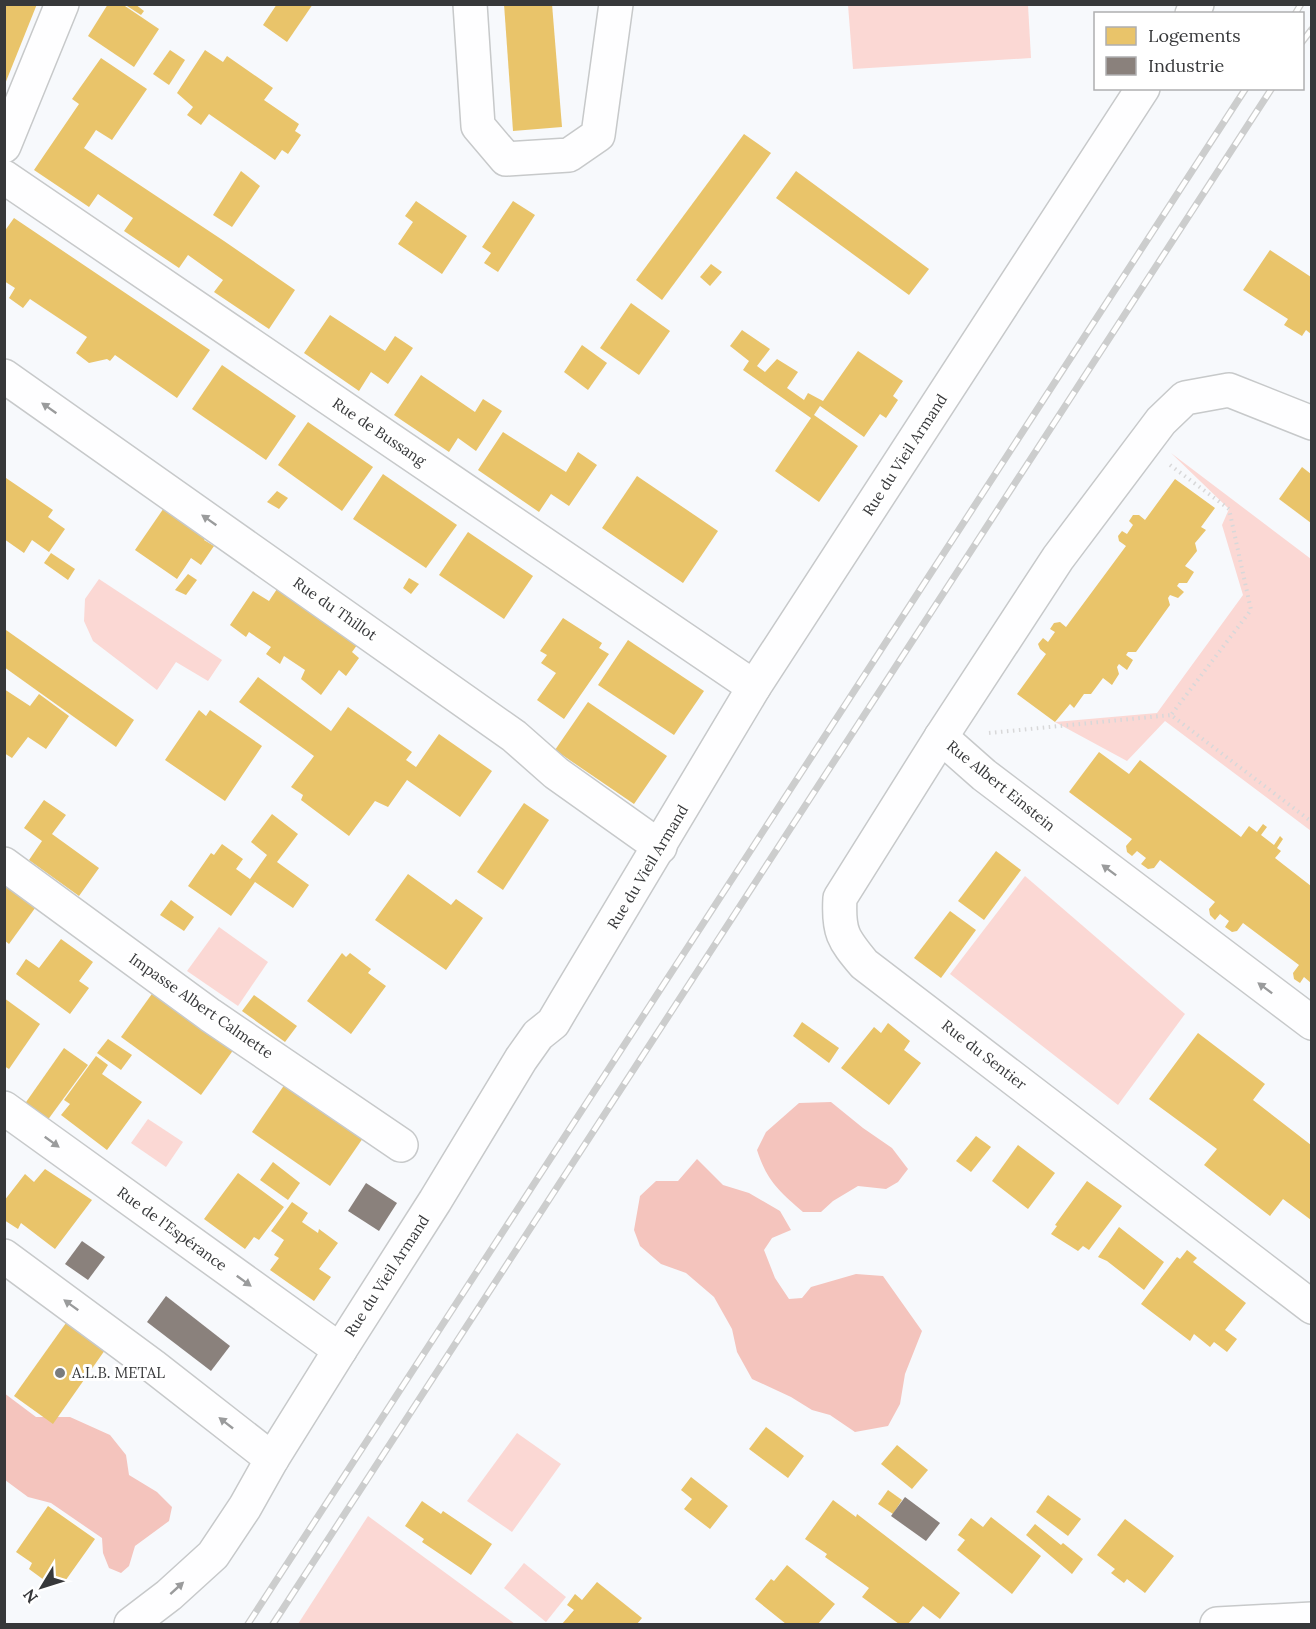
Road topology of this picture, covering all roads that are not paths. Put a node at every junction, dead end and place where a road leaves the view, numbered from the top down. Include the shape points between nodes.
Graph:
1 (62, 4) edge
2 (470, 4) edge
3 (616, 4) edge
4 (1142, 90) edge
5 (4, 146) edge
6 (4, 177) edge
7 (4, 376) edge
8 (1311, 423) edge
9 (754, 687) junction
10 (941, 737) junction
11 (660, 847) junction
12 (4, 864) edge
13 (1311, 1023) edge
14 (4, 1108) edge
15 (401, 1145) dead end
16 (4, 1256) edge
17 (1311, 1307) edge
18 (340, 1350) junction
19 (272, 1459) junction
20 (1311, 1619) edge
21 (131, 1624) edge
22 (1217, 1624) edge

1 - 5 street
2 - 3 street via 478,126 506,159 569,155 598,135
4 - 9 street, Rue du Vieil Armand
6 - 9 street, Rue de Bussang
11 -> 7 street, Rue du Thillot via 556,773 514,736
8 - 10 street, Rue Albert Einstein via 1229,390 1185,398 1152,433 1058,558
9 - 11 street, Rue du Vieil Armand
13 -> 10 street, Rue Albert Einstein via 984,775
10 - 17 street, Rue du Sentier via 840,898 839,920 846,942 864,964
11 - 18 street, Rue du Vieil Armand via 553,1023 538,1035 521,1059
12 - 15 street, Impasse Albert Calmette via 210,1015
14 -> 18 street, Rue de l'Espérance
19 -> 16 street via 153,1365
18 - 19 street, Rue du Vieil Armand
21 -> 19 street, Rue du Vieil Armand via 213,1555
20 - 22 street

